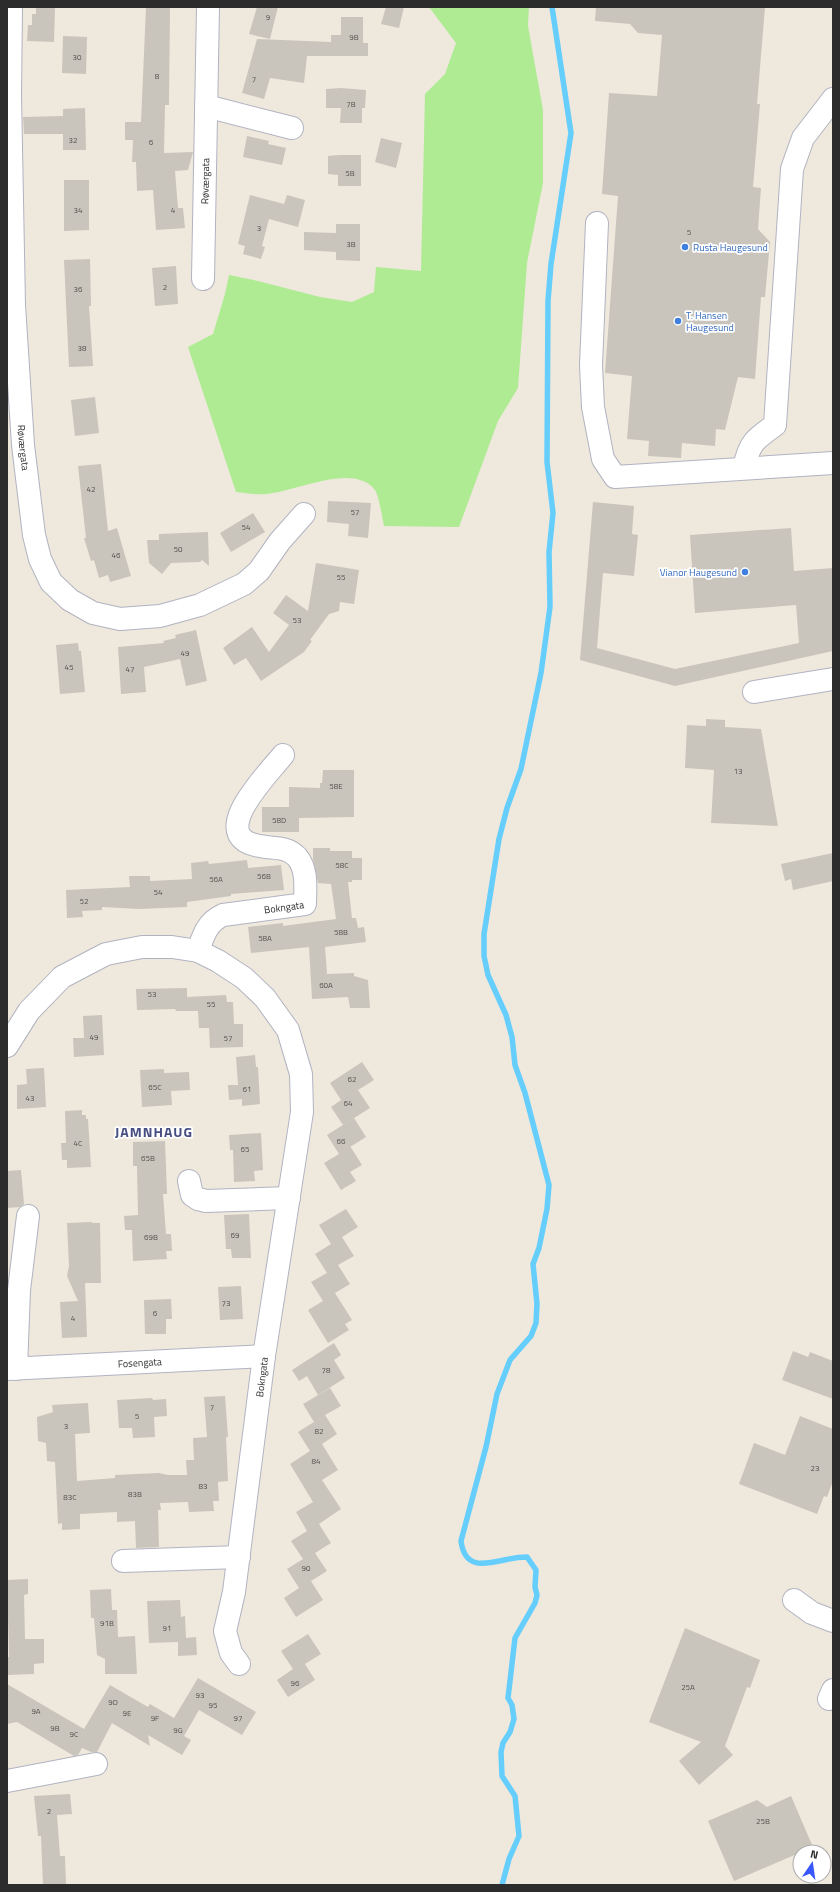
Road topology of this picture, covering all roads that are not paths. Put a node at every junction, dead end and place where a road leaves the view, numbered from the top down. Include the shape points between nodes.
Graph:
1 (11, 7) edge
2 (208, 7) edge
3 (9, 95) edge
4 (833, 99) edge
5 (206, 106) junction
6 (292, 128) dead end
7 (597, 223) dead end
8 (203, 279) dead end
9 (833, 463) edge
10 (744, 468) junction
11 (304, 514) dead end
12 (833, 679) edge
13 (754, 692) dead end
14 (283, 755) dead end
15 (198, 951) junction
16 (7, 1046) edge
17 (189, 1181) dead end
18 (289, 1198) junction
19 (28, 1216) dead end
20 (264, 1356) junction
21 (11, 1369) edge
22 (238, 1557) junction
23 (123, 1561) dead end
24 (794, 1600) dead end
25 (833, 1621) edge
26 (239, 1664) dead end
27 (96, 1764) dead end
28 (7, 1780) edge

1 - 3 street, Røværgata
2 - 5 street, Røværgata
3 - 11 street, Røværgata via 14,305 24,445 34,535 40,559 51,582 70,600 93,613 120,618 160,616 200,605 244,584 259,571 280,541
4 - 10 street via 803,138 792,169 776,425 755,439
5 - 6 street
5 - 8 street, Røværgata
7 - 10 street via 593,407 604,459 615,477
9 - 10 street
12 - 13 street
14 - 15 street, Bokngata via 241,808 237,823 238,832 250,843 279,848 296,856 302,864 304,873 305,904 219,917 208,926
15 - 16 street, Bokngata via 172,947 142,947 106,954 62,976 29,1011
15 - 18 street, Bokngata via 244,978 265,998 288,1030 301,1074 302,1112
17 - 18 street via 192,1195 206,1201
18 - 20 street, Bokngata
19 - 21 street, Fosengata
20 - 21 street, Fosengata
20 - 22 street, Bokngata
22 - 23 street
22 - 26 street, Bokngata via 234,1592 225,1631 231,1653
24 - 25 street via 812,1613
27 - 28 street

